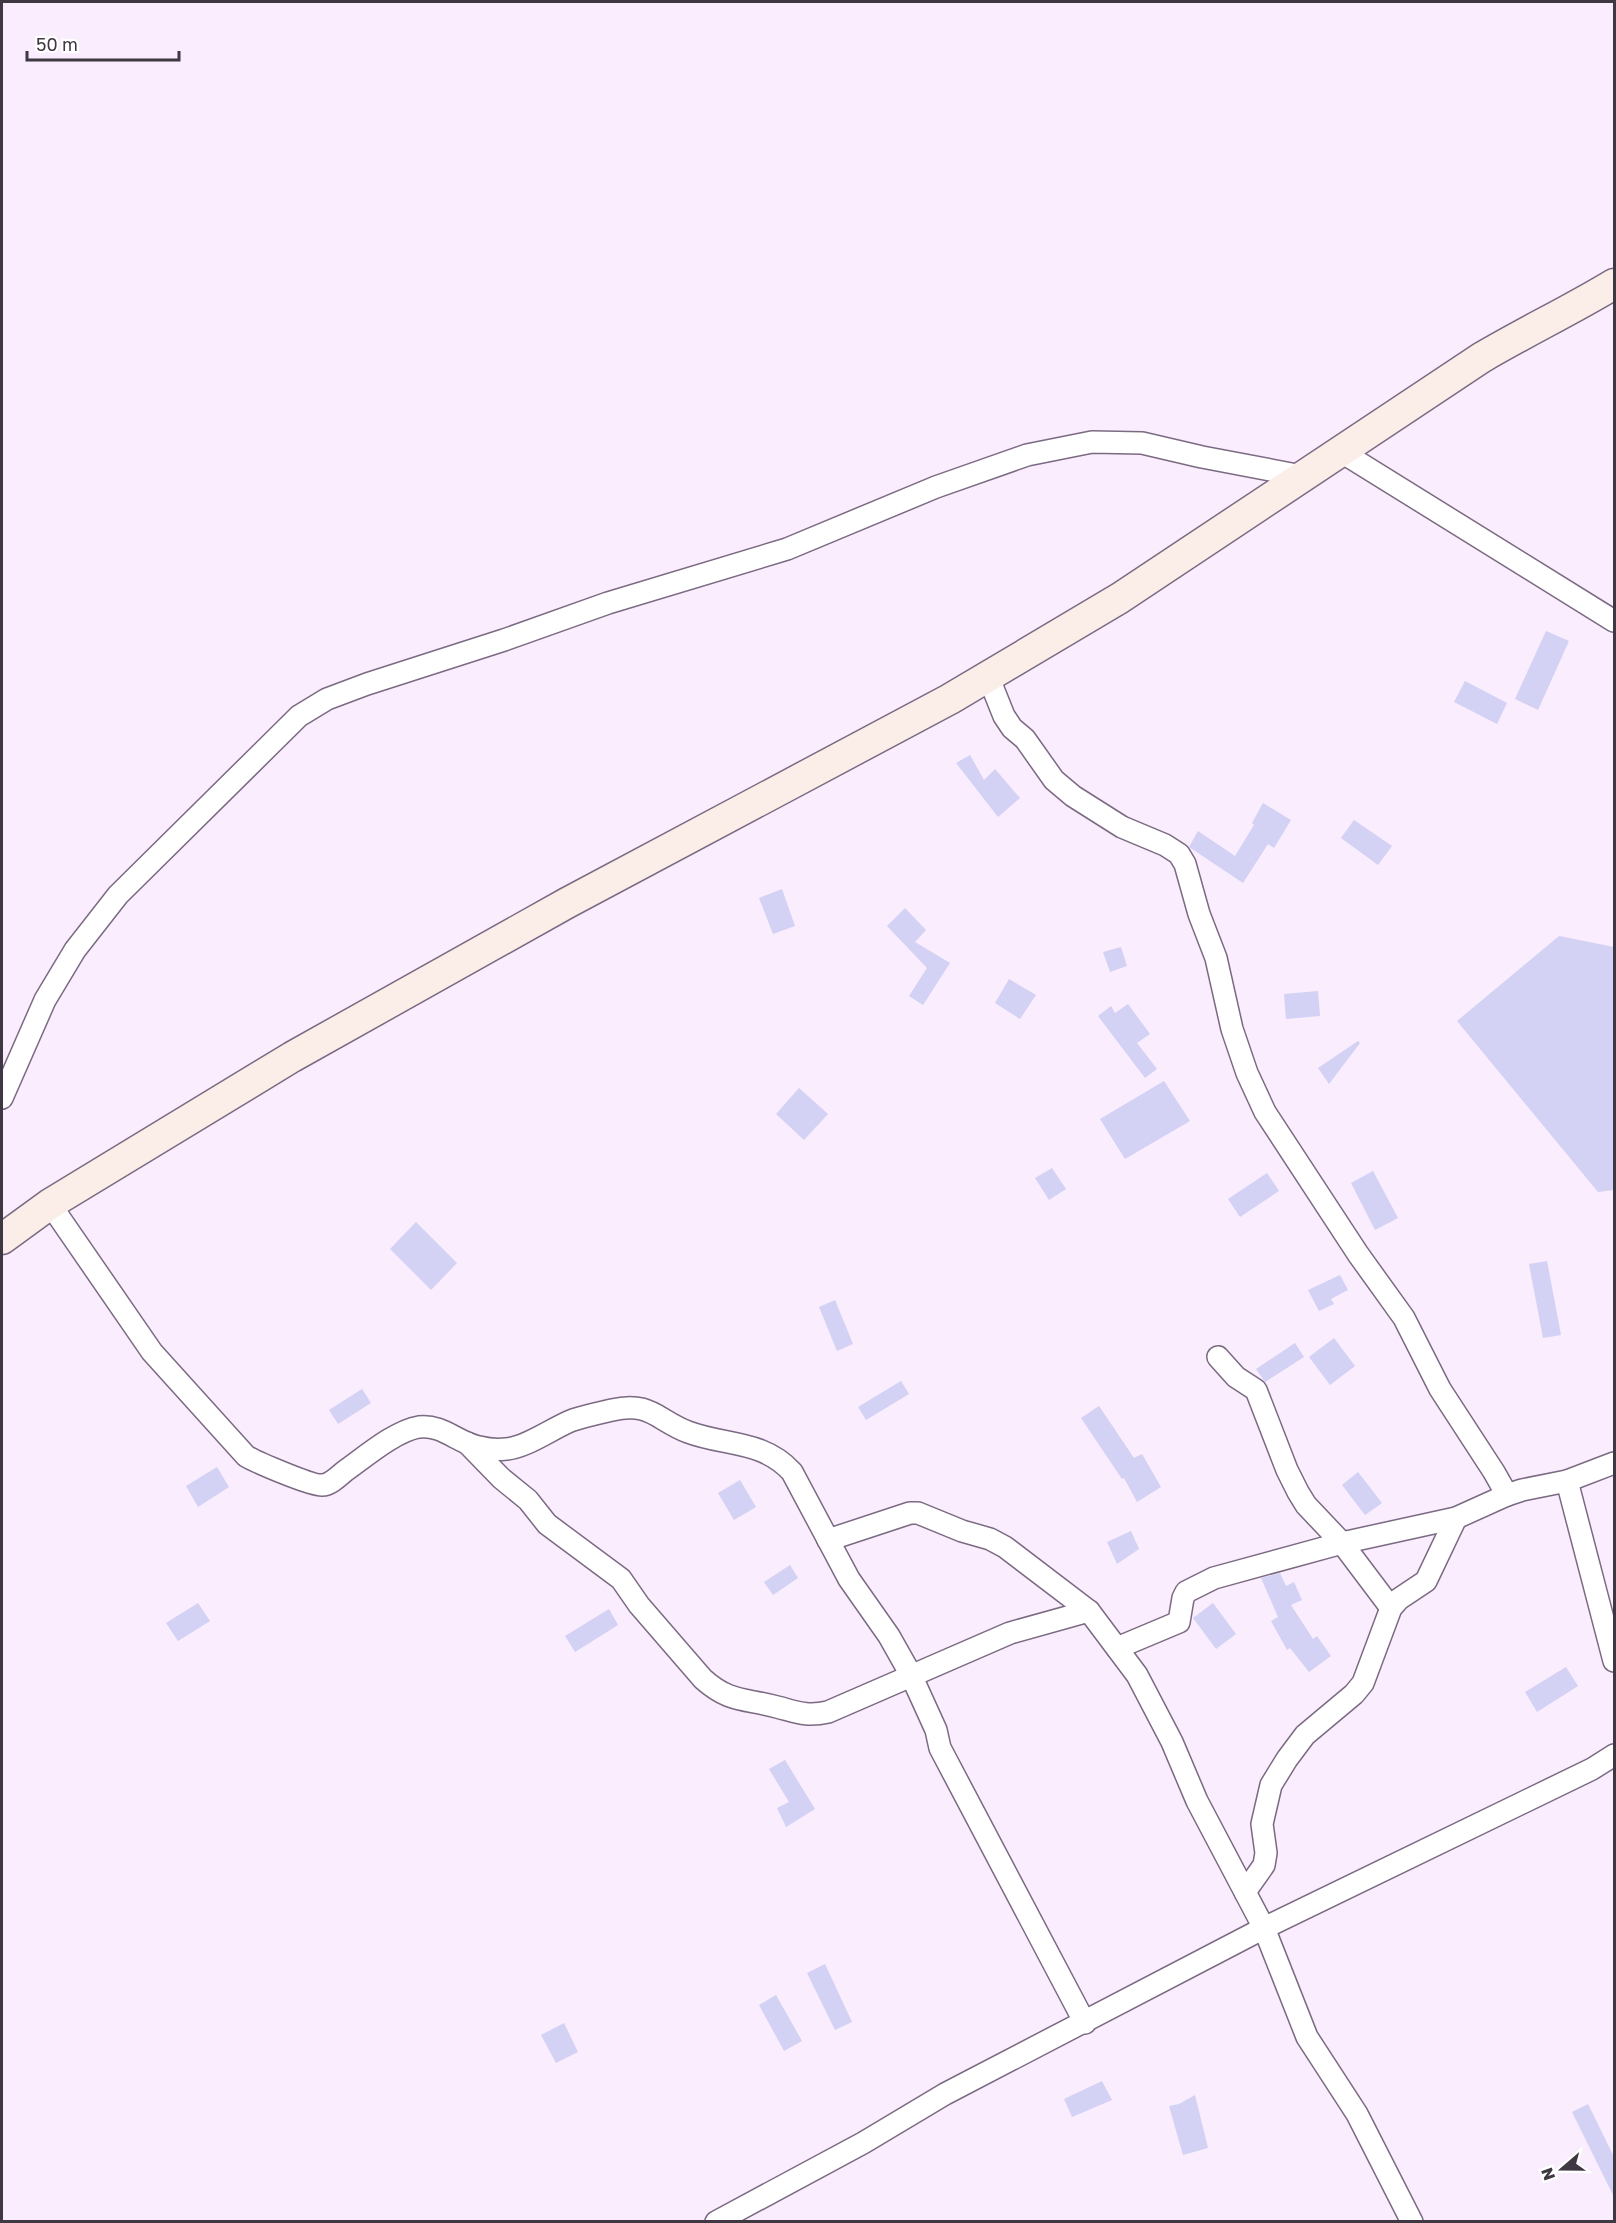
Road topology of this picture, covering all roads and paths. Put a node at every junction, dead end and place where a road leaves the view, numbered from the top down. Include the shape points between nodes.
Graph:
1 (1614, 284) edge
2 (1340, 451) junction
3 (1302, 476) junction
4 (1614, 621) edge
5 (988, 676) junction
6 (2, 1098) edge
7 (50, 1204) junction
8 (2, 1239) edge
9 (1218, 1357) dead end
10 (467, 1443) junction
11 (1614, 1463) edge
12 (1567, 1481) junction
13 (1507, 1495) junction
14 (1456, 1518) junction
15 (828, 1540) junction
16 (1342, 1543) junction
17 (1391, 1608) junction
18 (1089, 1611) junction
19 (1117, 1648) junction
20 (1614, 1661) edge
21 (911, 1675) junction
22 (1614, 1755) edge
23 (1245, 1892) junction
24 (1264, 1928) junction
25 (1085, 2023) junction
26 (716, 2222) edge
27 (1412, 2222) edge

1 - 2 main road via 1481,358
2 - 3 main road
2 - 4 street
3 - 5 main road via 1120,598
3 - 6 street via 1142,442 1092,442 1027,455 936,487 787,549 608,603 327,699 299,716 118,894 75,950 45,1000
5 - 7 main road via 567,903 292,1057
5 - 13 street via 1008,722 1054,780 1122,827 1179,854 1216,958 1232,1029 1265,1112 1404,1318 1440,1389
7 - 8 main road
7 - 10 street via 152,1352 246,1456 256,1462 322,1485 409,1430 432,1427
9 - 16 street via 1236,1377 1256,1390 1298,1492
10 - 15 street via 509,1449 572,1420 615,1409 644,1409 687,1432 774,1455 792,1472
10 - 21 street via 528,1500 547,1524 621,1580 703,1679 727,1696 815,1715
11 - 12 street
12 - 13 street
12 - 20 street
13 - 14 street
14 - 16 street
14 - 17 street via 1426,1581
15 - 18 street via 910,1512 918,1513 1005,1547
15 - 21 street
16 - 17 street
16 - 19 street via 1198,1585 1183,1598 1179,1622
17 - 23 street via 1363,1683 1305,1735 1272,1785 1262,1824 1264,1865
18 - 19 street
18 - 21 street via 1010,1634
19 - 23 street via 1162,1723
21 - 25 street via 940,1748
22 - 24 street
23 - 24 street
24 - 25 street
24 - 27 street via 1307,2037 1357,2114
25 - 26 street via 945,2094

